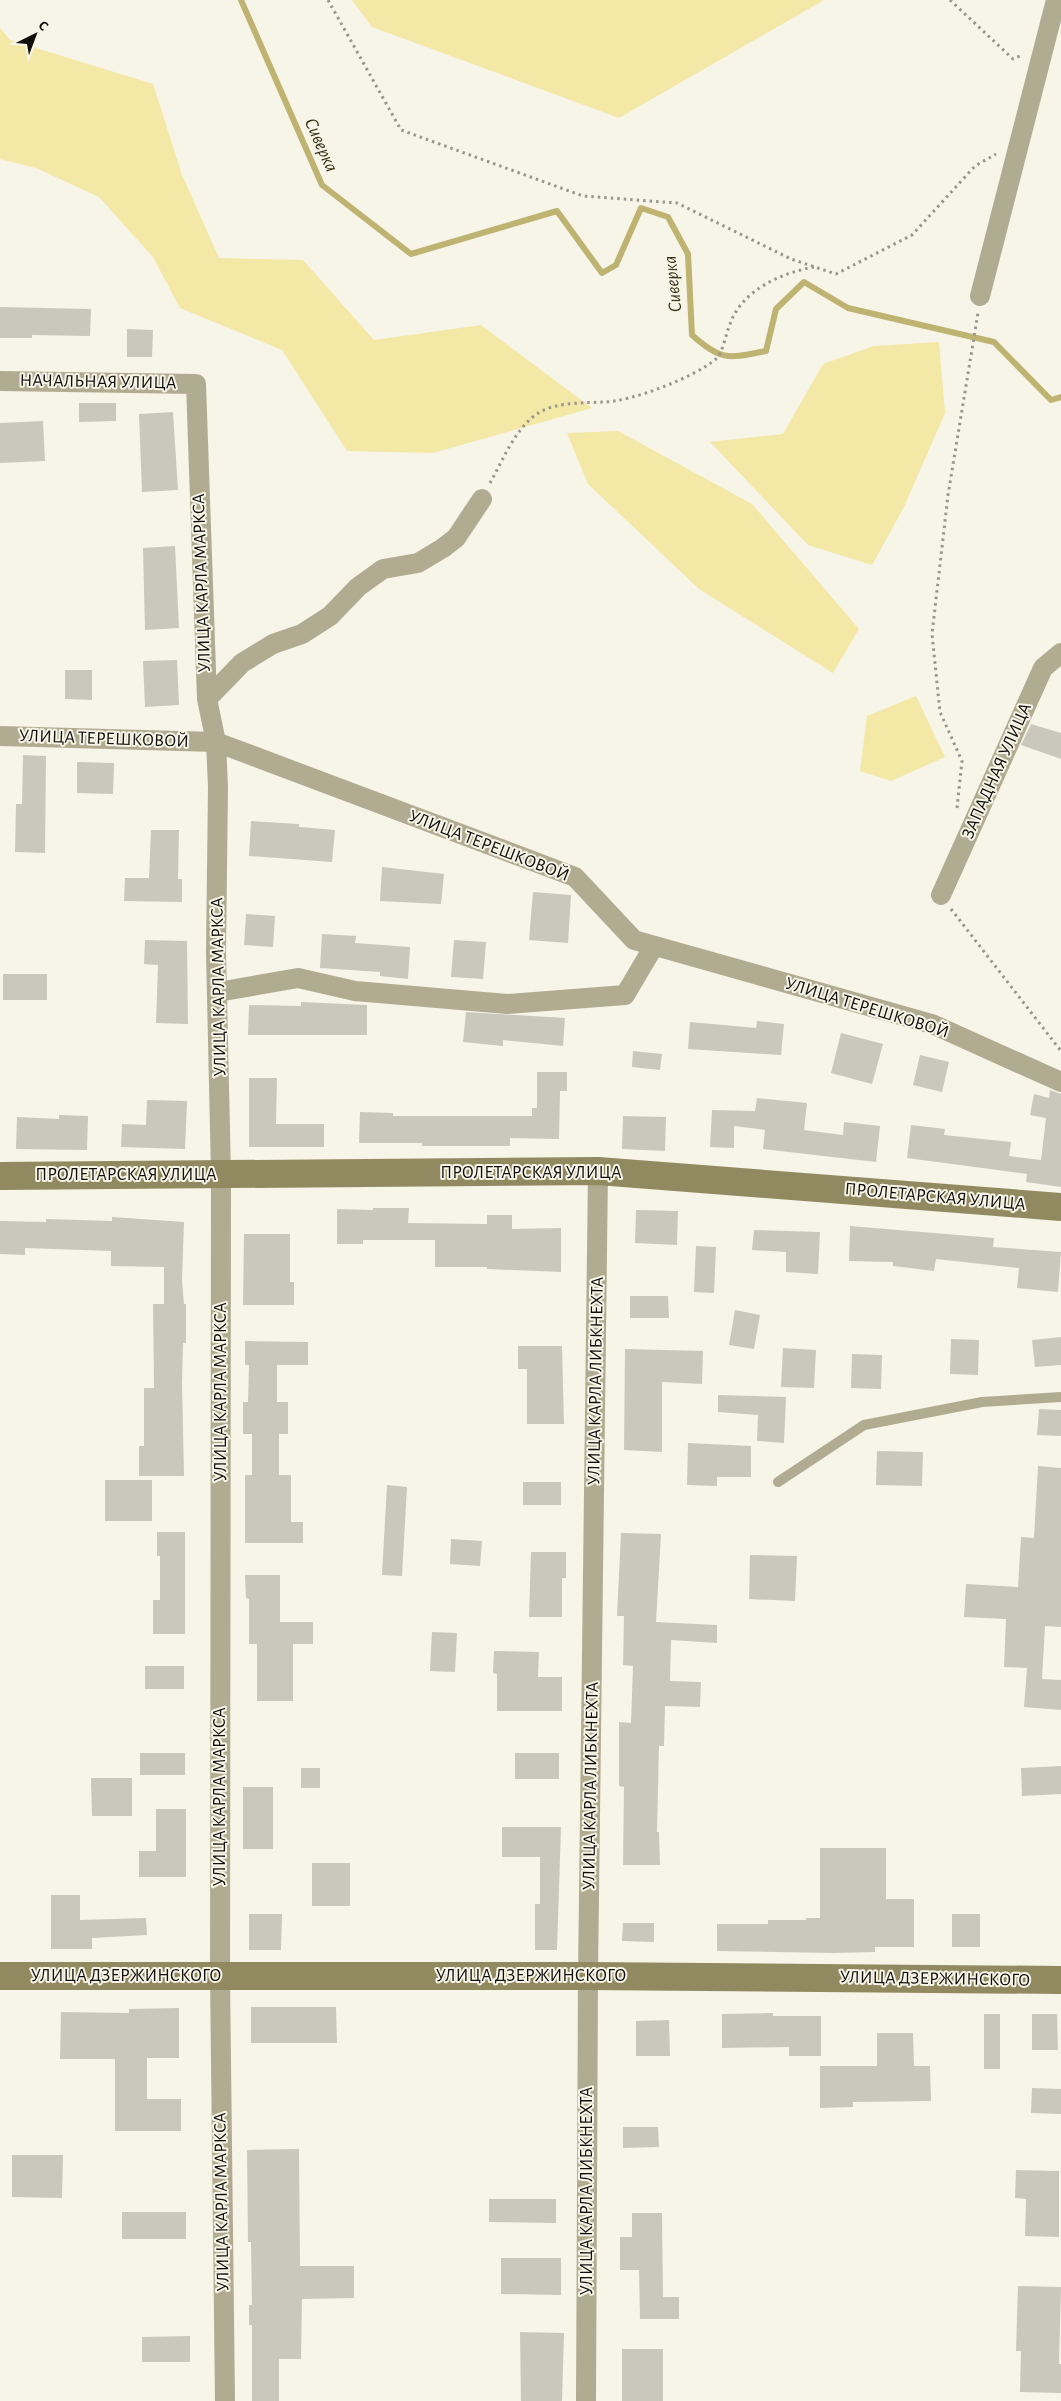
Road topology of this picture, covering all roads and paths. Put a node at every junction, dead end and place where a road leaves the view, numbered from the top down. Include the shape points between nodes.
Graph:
1 (328, 0) edge
2 (950, 0) edge
3 (1056, 0) edge
4 (1045, 44) junction
5 (1020, 140) junction
6 (816, 267) junction
7 (980, 296) joint
8 (0, 380) edge
9 (196, 384) joint
10 (482, 499) joint
11 (1061, 653) edge
12 (206, 699) junction
13 (0, 736) edge
14 (216, 742) junction
15 (956, 817) dead end
16 (941, 895) joint
17 (654, 946) junction
18 (218, 992) junction
19 (1061, 1051) edge
20 (1061, 1082) edge
21 (598, 1171) junction
22 (222, 1174) junction
23 (0, 1176) edge
24 (1061, 1207) edge
25 (1061, 1397) edge
26 (778, 1482) dead end
27 (0, 1976) edge
28 (588, 1976) junction
29 (220, 1977) junction
30 (1061, 1980) edge
31 (224, 2401) edge
32 (586, 2401) edge

1 - 6 path via 401,130 583,196 676,203 791,259
2 - 4 path via 1013,59
3 - 4 street
4 - 5 street
5 - 6 path via 975,166 912,235 836,274
5 - 7 street
6 - 10 path via 793,271 750,296 731,320 717,358 672,385 604,402 587,401 541,411 520,433
7 - 15 path via 948,495 932,634 940,712 962,761
8 - 9 street, НАЧАЛЬНАЯ УЛИЦА
9 - 12 street, УЛИЦА КАРЛА МАРКСА
10 - 12 street via 456,538 443,548 418,563 383,569 358,587 330,616 302,634 272,644 242,662
11 - 16 street, ЗАПАДНАЯ УЛИЦА via 1043,668
12 - 14 street, УЛИЦА КАРЛА МАРКСА
13 - 14 street, УЛИЦА ТЕРЕШКОВОЙ
14 - 17 street, УЛИЦА ТЕРЕШКОВОЙ via 575,877 634,940
14 - 18 street, УЛИЦА КАРЛА МАРКСА
16 - 19 path
17 - 18 street via 625,996 507,1004 355,990 298,978
17 - 20 street, УЛИЦА ТЕРЕШКОВОЙ via 932,1024
18 - 22 street, УЛИЦА КАРЛА МАРКСА
21 - 22 main road, ПРОЛЕТАРСКАЯ УЛИЦА
21 - 24 main road, ПРОЛЕТАРСКАЯ УЛИЦА
21 - 28 street, УЛИЦА КАРЛА ЛИБКНЕХТА
22 - 23 main road, ПРОЛЕТАРСКАЯ УЛИЦА
22 - 29 street, УЛИЦА КАРЛА МАРКСА
25 - 26 lane via 982,1402 864,1425
27 - 29 main road, УЛИЦА ДЗЕРЖИНСКОГО
28 - 29 main road, УЛИЦА ДЗЕРЖИНСКОГО
28 - 30 main road, УЛИЦА ДЗЕРЖИНСКОГО
28 - 32 street, УЛИЦА КАРЛА ЛИБКНЕХТА
29 - 31 street, УЛИЦА КАРЛА МАРКСА

